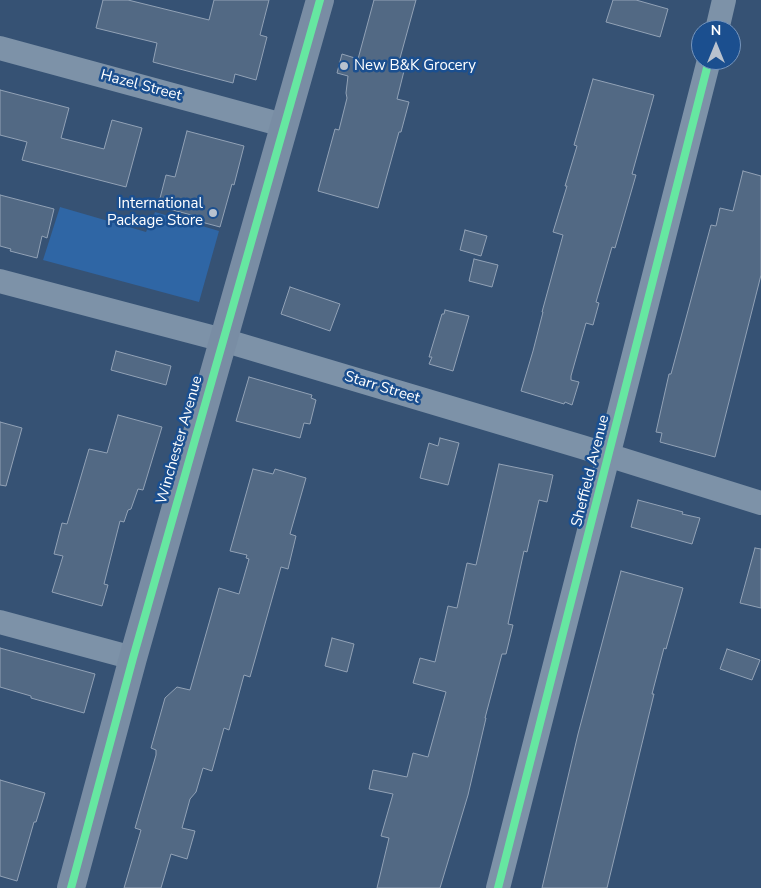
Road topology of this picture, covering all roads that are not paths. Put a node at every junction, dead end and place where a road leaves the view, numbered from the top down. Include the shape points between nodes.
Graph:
1 (320, 0) edge
2 (724, 0) edge
3 (719, 20) edge
4 (0, 48) edge
5 (706, 70) edge
6 (283, 125) junction
7 (0, 280) edge
8 (223, 340) junction
9 (609, 456) junction
10 (761, 503) edge
11 (0, 622) edge
12 (134, 658) junction
13 (71, 888) edge
14 (498, 888) edge

1 - 6 street, Winchester Avenue
2 - 3 street
4 - 6 street, Hazel Street
5 - 9 street, Sheffield Avenue
6 - 8 street, Winchester Avenue
7 - 8 street, Starr Street
8 - 9 street, Starr Street
8 - 12 street, Winchester Avenue
9 - 10 street, Starr Street
9 - 14 street, Sheffield Avenue
11 - 12 street
12 - 13 street, Winchester Avenue

